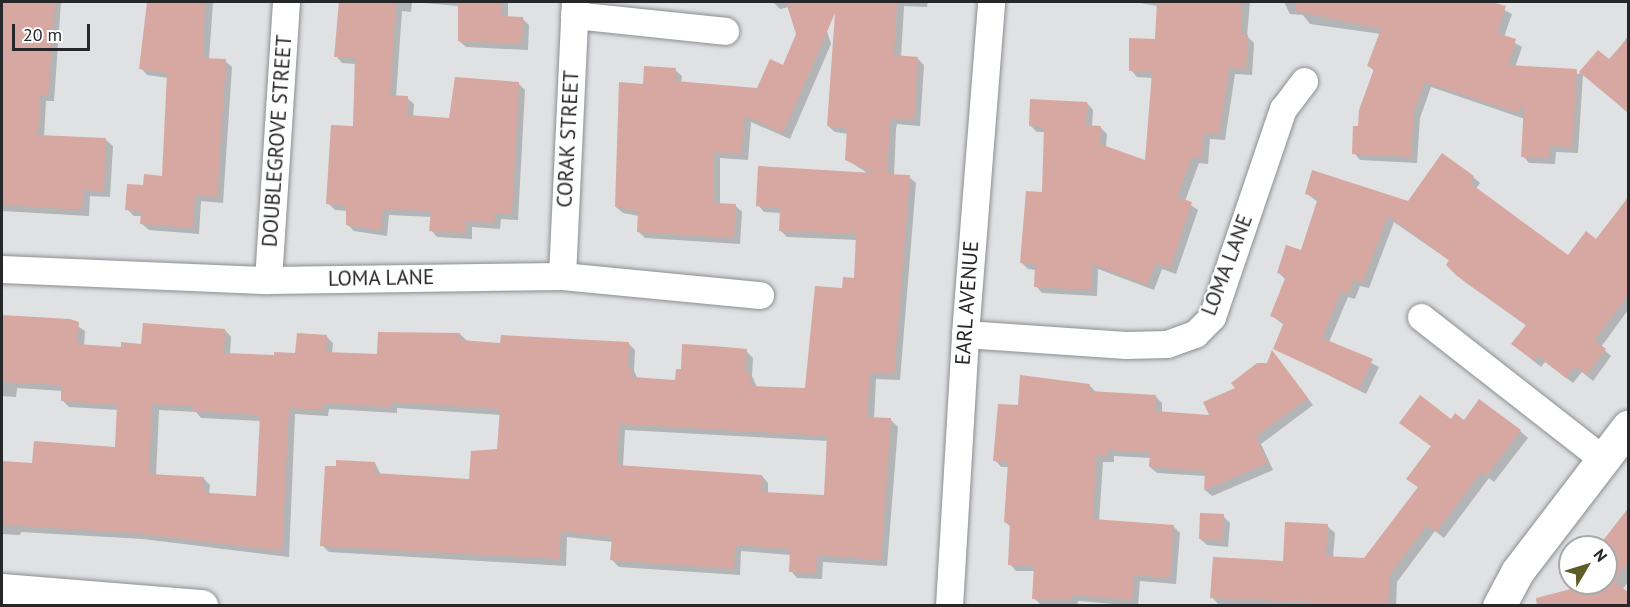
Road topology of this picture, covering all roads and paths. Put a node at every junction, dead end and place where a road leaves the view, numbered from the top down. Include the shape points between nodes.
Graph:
1 (286, 2) edge
2 (991, 2) edge
3 (574, 8) edge
4 (726, 32) dead end
5 (1304, 81) dead end
6 (2, 268) edge
7 (562, 276) junction
8 (268, 280) junction
9 (760, 295) dead end
10 (1421, 316) dead end
11 (965, 334) junction
12 (1629, 427) edge
13 (1604, 460) junction
14 (2, 590) edge
15 (201, 606) edge
16 (949, 606) edge
17 (1499, 606) edge

1 - 8 street, DOUBLEGROVE STREET
2 - 11 street, EARL AVENUE
3 - 4 street
3 - 7 street, CORAK STREET
5 - 11 street, LOMA LANE via 1283,109 1212,317 1195,334 1167,344 1126,345
6 - 8 street, LOMA LANE
7 - 8 street, LOMA LANE
7 - 9 street, LOMA LANE
10 - 13 street
11 - 16 street, EARL AVENUE
12 - 13 street
13 - 17 street via 1516,572
14 - 15 street

